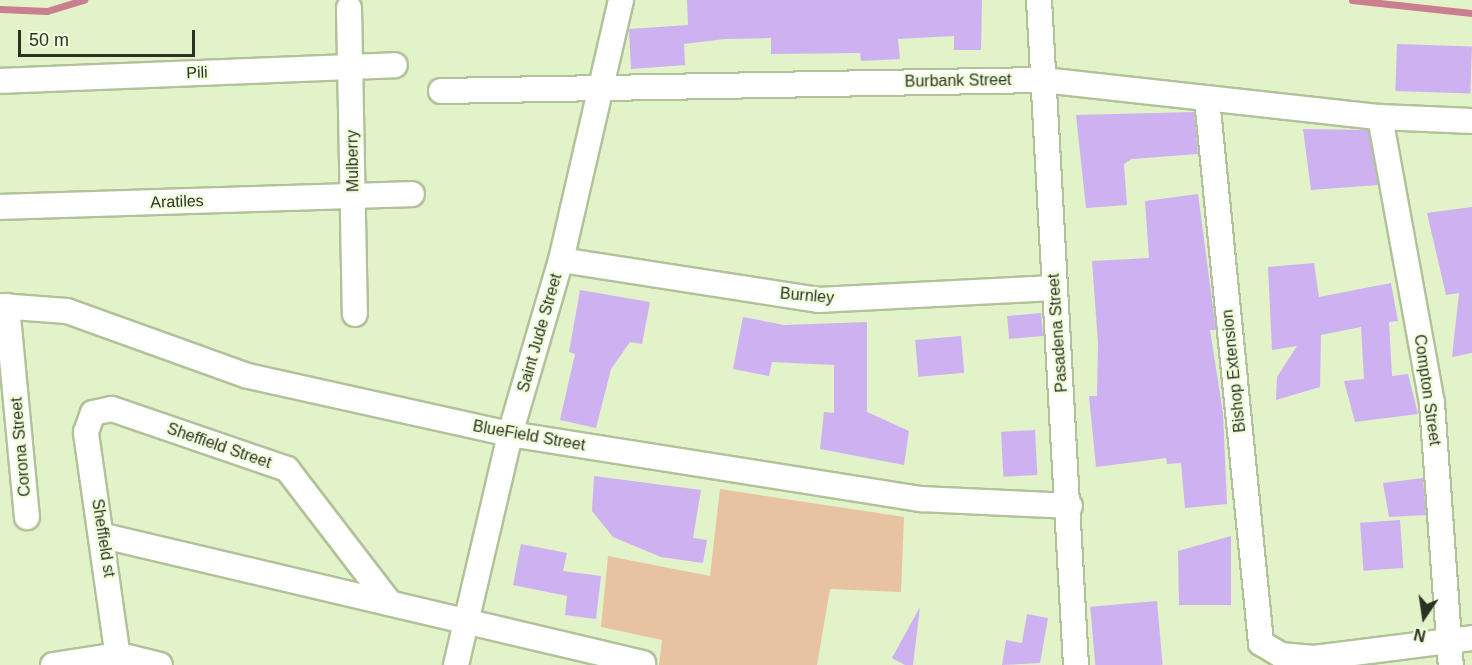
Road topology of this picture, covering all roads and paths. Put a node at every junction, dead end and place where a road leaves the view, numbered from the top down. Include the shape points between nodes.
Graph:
1 (621, 0) edge
2 (1040, 0) edge
3 (350, 8) dead end
4 (395, 65) dead end
5 (351, 66) junction
6 (1042, 80) junction
7 (0, 81) edge
8 (602, 86) junction
9 (441, 91) dead end
10 (1207, 99) junction
11 (1380, 117) junction
12 (1472, 121) edge
13 (412, 194) dead end
14 (353, 196) junction
15 (0, 207) edge
16 (561, 260) junction
17 (1054, 288) junction
18 (4, 306) edge
19 (355, 314) dead end
20 (93, 413) joint
21 (510, 434) junction
22 (1070, 506) junction
23 (27, 517) dead end
24 (104, 536) junction
25 (390, 603) junction
26 (466, 622) junction
27 (1457, 648) edge
28 (603, 659) edge
29 (119, 660) edge
30 (643, 663) dead end
31 (53, 665) edge
32 (160, 665) edge
33 (456, 665) edge
34 (1076, 665) edge

1 - 8 street, Saint Jude Street
2 - 6 street, Pasadena Street
3 - 5 street, Mulberry
4 - 5 street, Pili
5 - 7 street, Pili
5 - 14 street, Mulberry
6 - 8 street, Burbank Street
6 - 10 street, Burbank Street
6 - 17 street, Pasadena Street
8 - 9 street, Burbank Street
8 - 16 street, Saint Jude Street
10 - 11 street, Burbank Street
10 - 27 street, Bishop Extension via 1261,643 1281,655 1314,658
11 - 12 street, Burbank Street
11 - 27 street, Compton Street via 1432,403
13 - 14 street, Aratiles
14 - 15 street, Aratiles
14 - 19 street, Mulberry
16 - 17 street, Burnley via 818,300
16 - 21 street, Saint Jude Street
17 - 22 street, Pasadena Street
18 - 21 street, BlueField Street via 67,311 248,376
18 - 23 street, Corona Street
20 - 24 street, Sheffield st via 86,432
20 - 25 street, Sheffield Street via 112,409 287,470
21 - 22 street, BlueField Street via 922,499
21 - 26 street, Saint Jude Street
22 - 34 street, Pasadena Street
24 - 25 street
24 - 29 street, Sheffield st
25 - 26 street
26 - 28 street
26 - 33 street, Saint Jude Street
28 - 30 street
29 - 31 street
29 - 32 street

